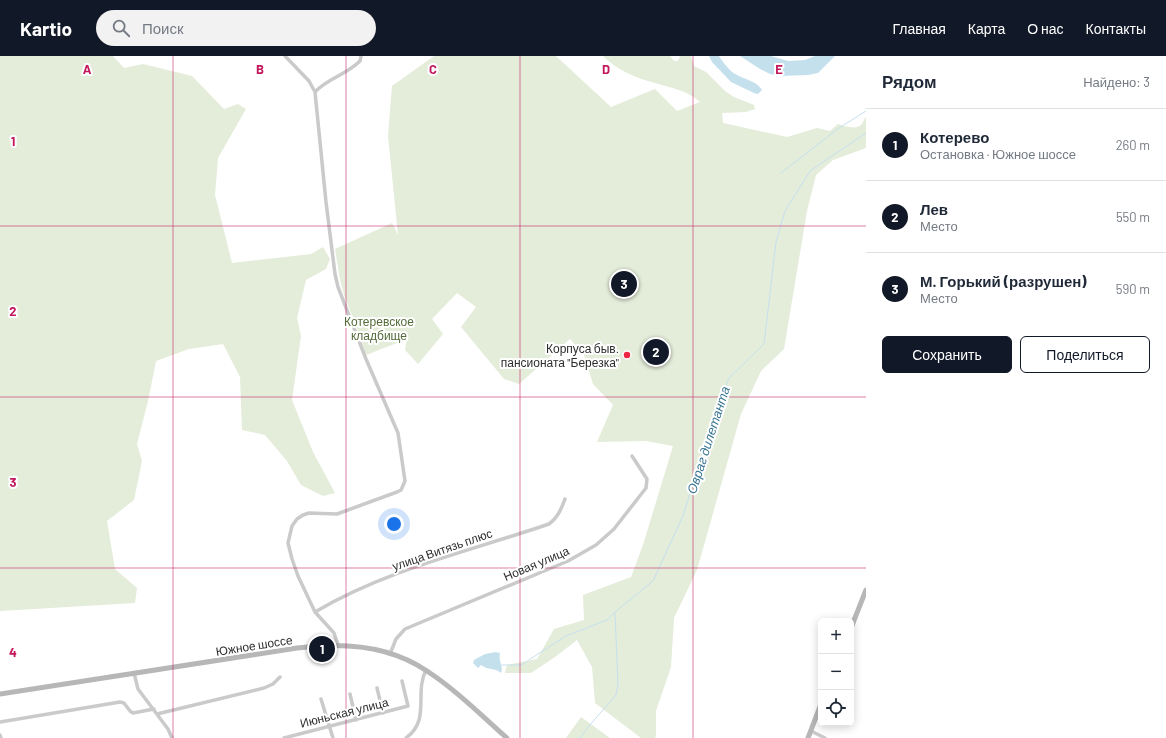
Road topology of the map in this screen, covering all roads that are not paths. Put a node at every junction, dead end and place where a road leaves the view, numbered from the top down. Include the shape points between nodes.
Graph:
1 (285, 56) edge
2 (364, 56) edge
3 (361, 58) edge
4 (315, 92) junction
5 (632, 456) dead end
6 (565, 499) dead end
7 (866, 590) edge
8 (316, 612) junction
9 (854, 620) edge
10 (338, 645) junction
11 (390, 654) junction
12 (426, 670) junction
13 (134, 673) junction
14 (280, 677) dead end
15 (402, 681) dead end
16 (377, 688) dead end
17 (0, 694) edge
18 (350, 694) dead end
19 (321, 699) dead end
20 (154, 709) junction
21 (818, 712) edge
22 (383, 713) junction
23 (157, 714) junction
24 (356, 720) junction
25 (0, 722) edge
26 (329, 726) junction
27 (811, 731) junction
28 (0, 735) edge
29 (1, 738) edge
30 (172, 738) edge
31 (284, 738) edge
32 (333, 738) edge
33 (406, 738) edge
34 (507, 738) edge
35 (808, 738) edge
36 (825, 738) edge

1 - 4 street
2 - 3 street
3 - 4 street via 352,69 327,81
4 - 8 street via 335,274 366,360 398,433 404,482 401,490 373,502 338,514 310,513 297,519 292,526 288,542 292,559
5 - 11 street, Новая улица via 647,479 646,488 614,529 596,545 568,561 405,629 396,639
6 - 8 street, улица Витязь плюс via 558,516 549,524 443,556 351,593
7 - 9 main road
8 - 10 street via 334,633
10 - 11 main road, Южное шоссе via 365,647
10 - 13 main road, Южное шоссе via 292,649
11 - 12 main road, Южное шоссе
12 - 33 street via 422,678 419,722
12 - 34 main road, Южное шоссе
13 - 17 main road, Южное шоссе
13 - 20 street via 138,689
14 - 23 street via 264,688
15 - 22 street, Июньская улица via 408,706
16 - 22 street
18 - 24 street
19 - 26 street
20 - 23 street
20 - 25 street via 133,713 120,702
21 - 27 main road
22 - 24 street, Июньская улица
23 - 30 street
24 - 26 street, Июньская улица
26 - 31 street, Июньская улица
26 - 32 street
27 - 35 main road
27 - 36 street
28 - 29 street

